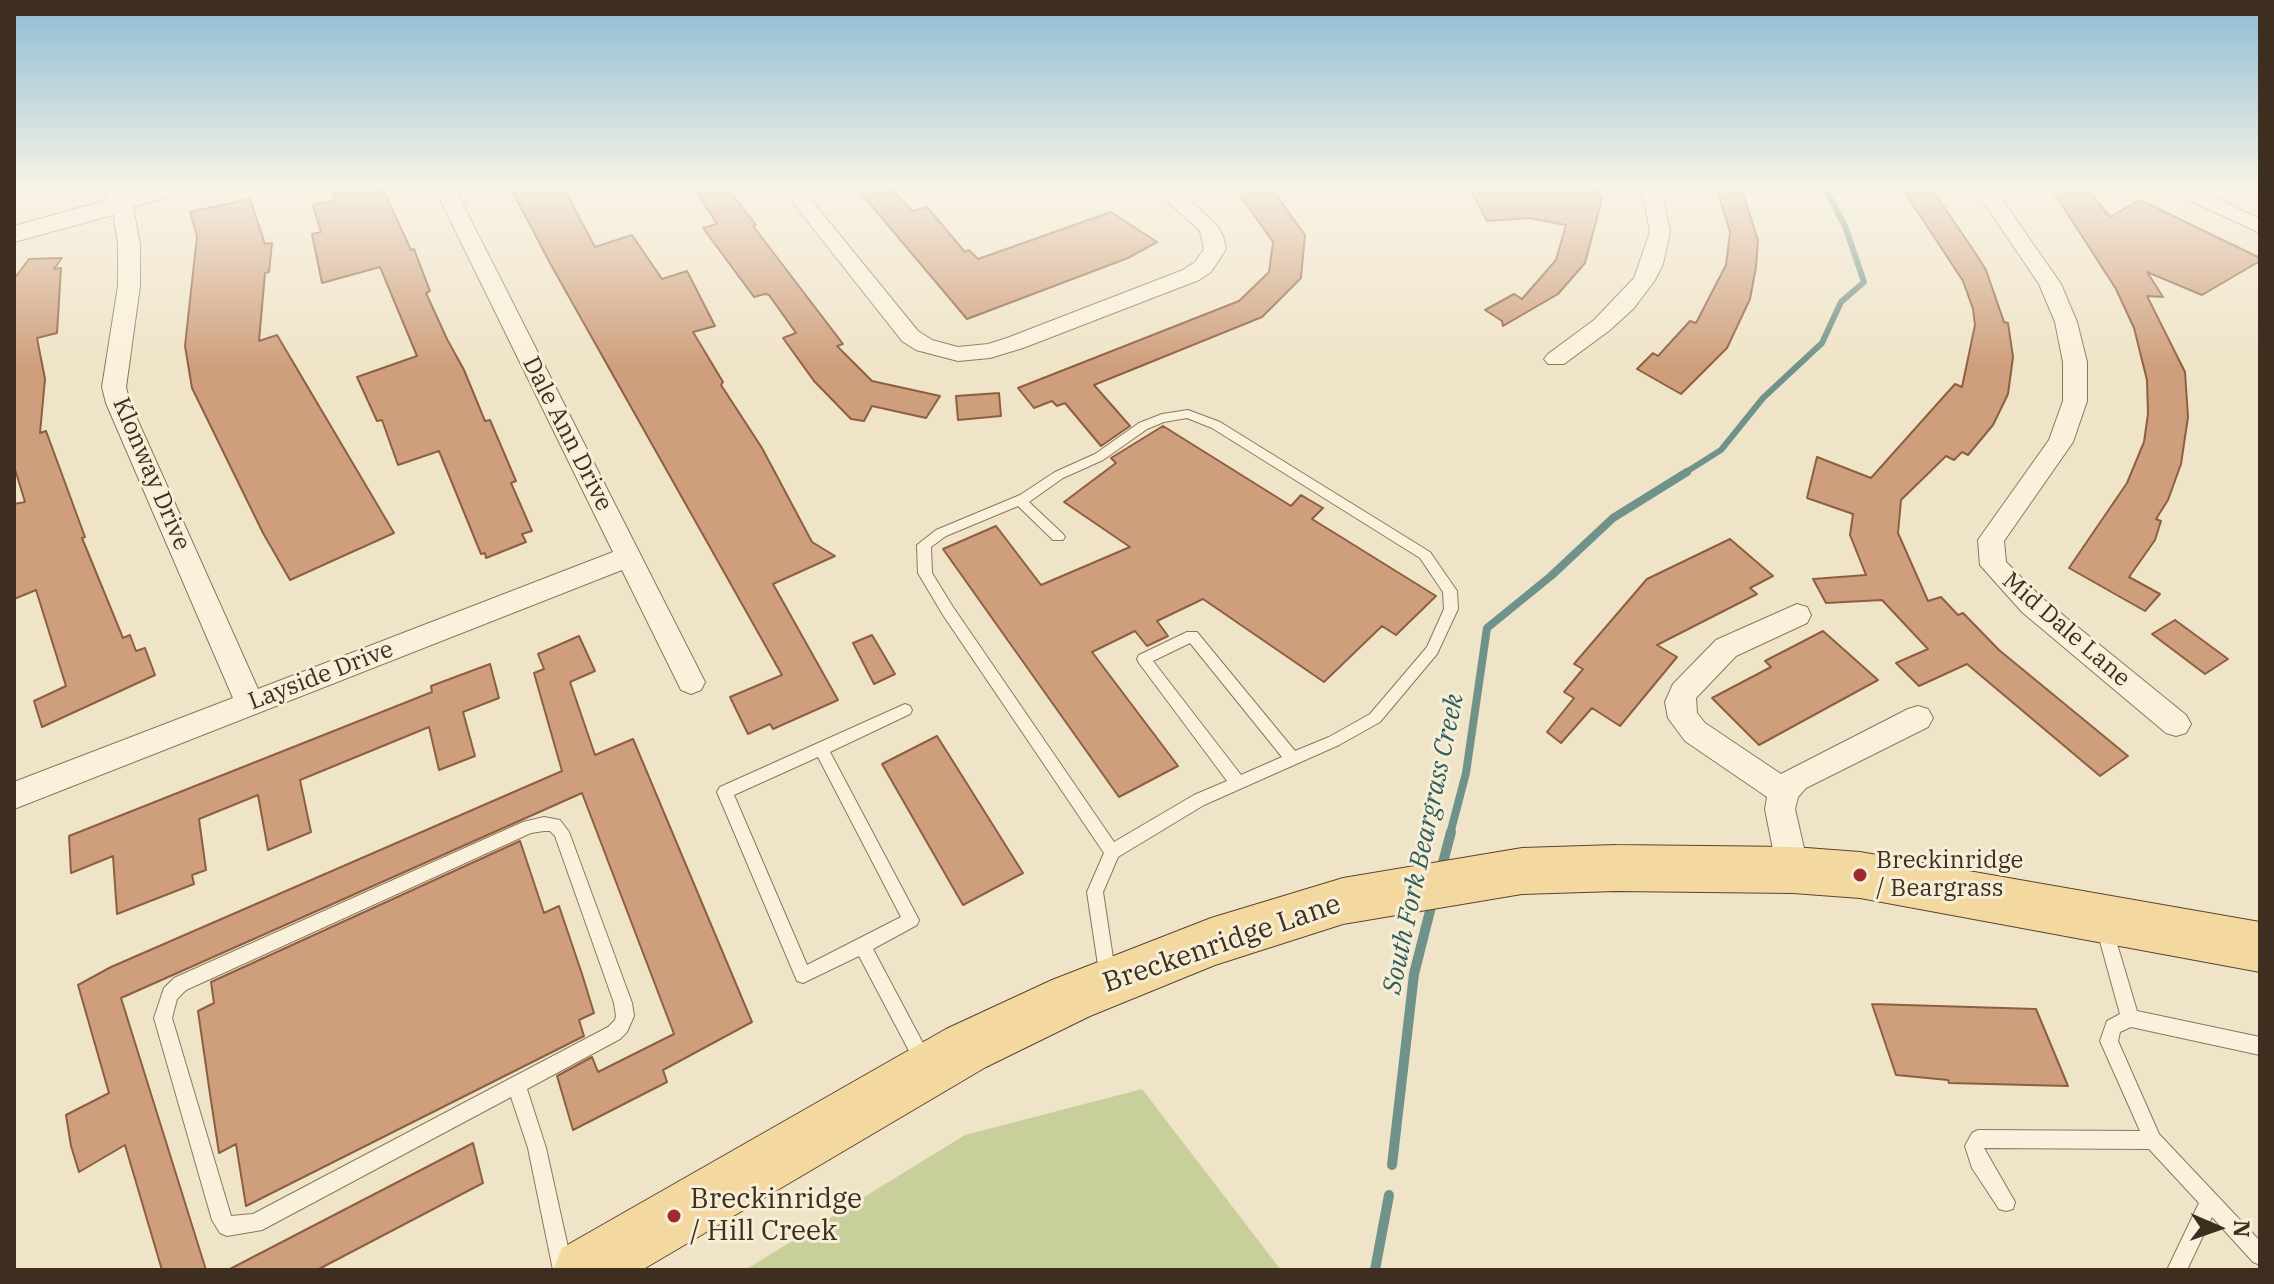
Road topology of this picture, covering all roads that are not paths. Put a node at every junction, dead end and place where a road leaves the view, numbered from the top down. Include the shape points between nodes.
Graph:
1 (129, 245) edge
2 (473, 245) edge
3 (837, 245) edge
4 (1215, 245) edge
5 (1658, 245) edge
6 (2023, 245) edge
7 (1556, 359) dead end
8 (1019, 500) junction
9 (1058, 537) dead end
10 (629, 557) junction
11 (1797, 615) dead end
12 (691, 682) dead end
13 (250, 704) junction
14 (905, 710) dead end
15 (1918, 718) dead end
16 (2176, 724) dead end
17 (821, 749) junction
18 (1293, 759) junction
19 (1238, 783) junction
20 (1784, 792) junction
21 (14, 796) edge
22 (1112, 852) junction
23 (1793, 870) junction
24 (2102, 917) junction
25 (863, 946) junction
26 (2260, 947) edge
27 (1109, 982) junction
28 (2130, 1018) junction
29 (2260, 1046) edge
30 (928, 1070) junction
31 (516, 1083) junction
32 (2153, 1140) junction
33 (2210, 1201) junction
34 (2006, 1202) dead end
35 (2260, 1255) edge
36 (563, 1270) edge
37 (584, 1270) edge
38 (2177, 1270) edge

1 - 13 street, Klonway Drive via 129,286 114,371 118,403
2 - 10 street, Dale Ann Drive
3 - 4 street via 910,336 958,354 1015,343 1191,275 1211,258
5 - 7 street via 1644,280 1618,311
6 - 16 street, Mid Dale Lane via 2050,284 2066,322 2075,362 2075,401 2061,442 1991,540 1993,565 2032,605
8 - 9 lane
8 - 18 lane via 1099,457 1143,426 1188,414 1216,425 1425,555 1450,591 1451,609 1432,650 1375,718
8 - 22 lane via 924,545 925,573
10 - 12 street, Dale Ann Drive
10 - 13 street, Layside Drive
11 - 20 street via 1726,648 1683,692 1680,702 1683,718 1695,732
13 - 21 street, Layside Drive
14 - 17 lane
15 - 20 street via 1795,779
17 - 25 lane via 911,920
17 - 25 lane via 725,792 803,975
18 - 19 lane
18 - 19 lane via 1192,636 1144,659
19 - 22 lane
20 - 23 street via 1780,809
22 - 27 lane via 1095,892
23 - 24 main road, Breckenridge Lane via 1860,875
23 - 27 main road, Breckenridge Lane via 1522,871 1343,901 1211,942
24 - 26 main road, Breckenridge Lane
24 - 28 lane
25 - 30 lane
27 - 30 main road, Breckenridge Lane
28 - 29 lane
28 - 32 lane via 2113,1027 2109,1041
30 - 37 main road, Breckenridge Lane
31 - 31 lane via 614,1033 625,1016 561,832 554,825 529,827 180,984 165,1005 163,1018 227,1226 255,1223
31 - 36 lane via 537,1148
32 - 33 lane
32 - 34 lane via 1978,1139 1974,1146 1979,1161
33 - 35 lane
33 - 38 lane

